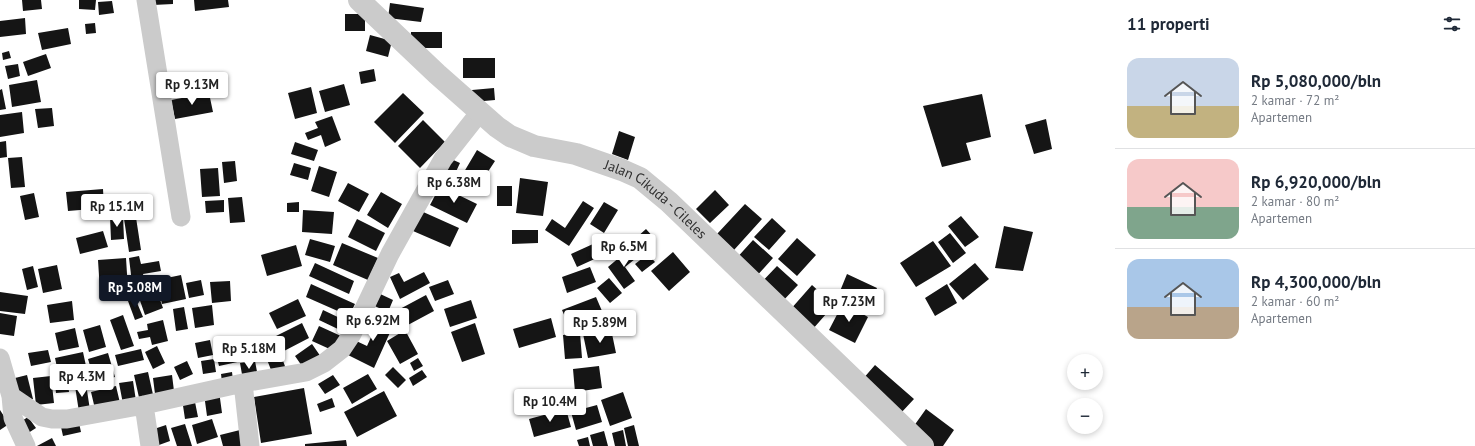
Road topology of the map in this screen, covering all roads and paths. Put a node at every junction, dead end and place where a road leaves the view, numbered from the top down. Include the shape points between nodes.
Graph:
1 (146, 0) edge
2 (359, 0) edge
3 (480, 112) junction
4 (181, 217) dead end
5 (0, 358) edge
6 (243, 383) junction
7 (11, 396) junction
8 (144, 405) junction
9 (26, 446) edge
10 (150, 446) edge
11 (250, 446) edge
12 (923, 446) edge

1 - 4 street
2 - 3 street, Jalan Cikuda - Cileles
3 - 6 street via 443,159 390,254 352,334 342,349 324,363 306,372
3 - 12 street, Jalan Cikuda - Cileles via 497,127 524,143 600,161 640,178 652,187
5 - 7 street
6 - 8 street
6 - 11 street
7 - 8 street via 42,417 52,419 68,419
7 - 9 street via 13,418
8 - 10 street

